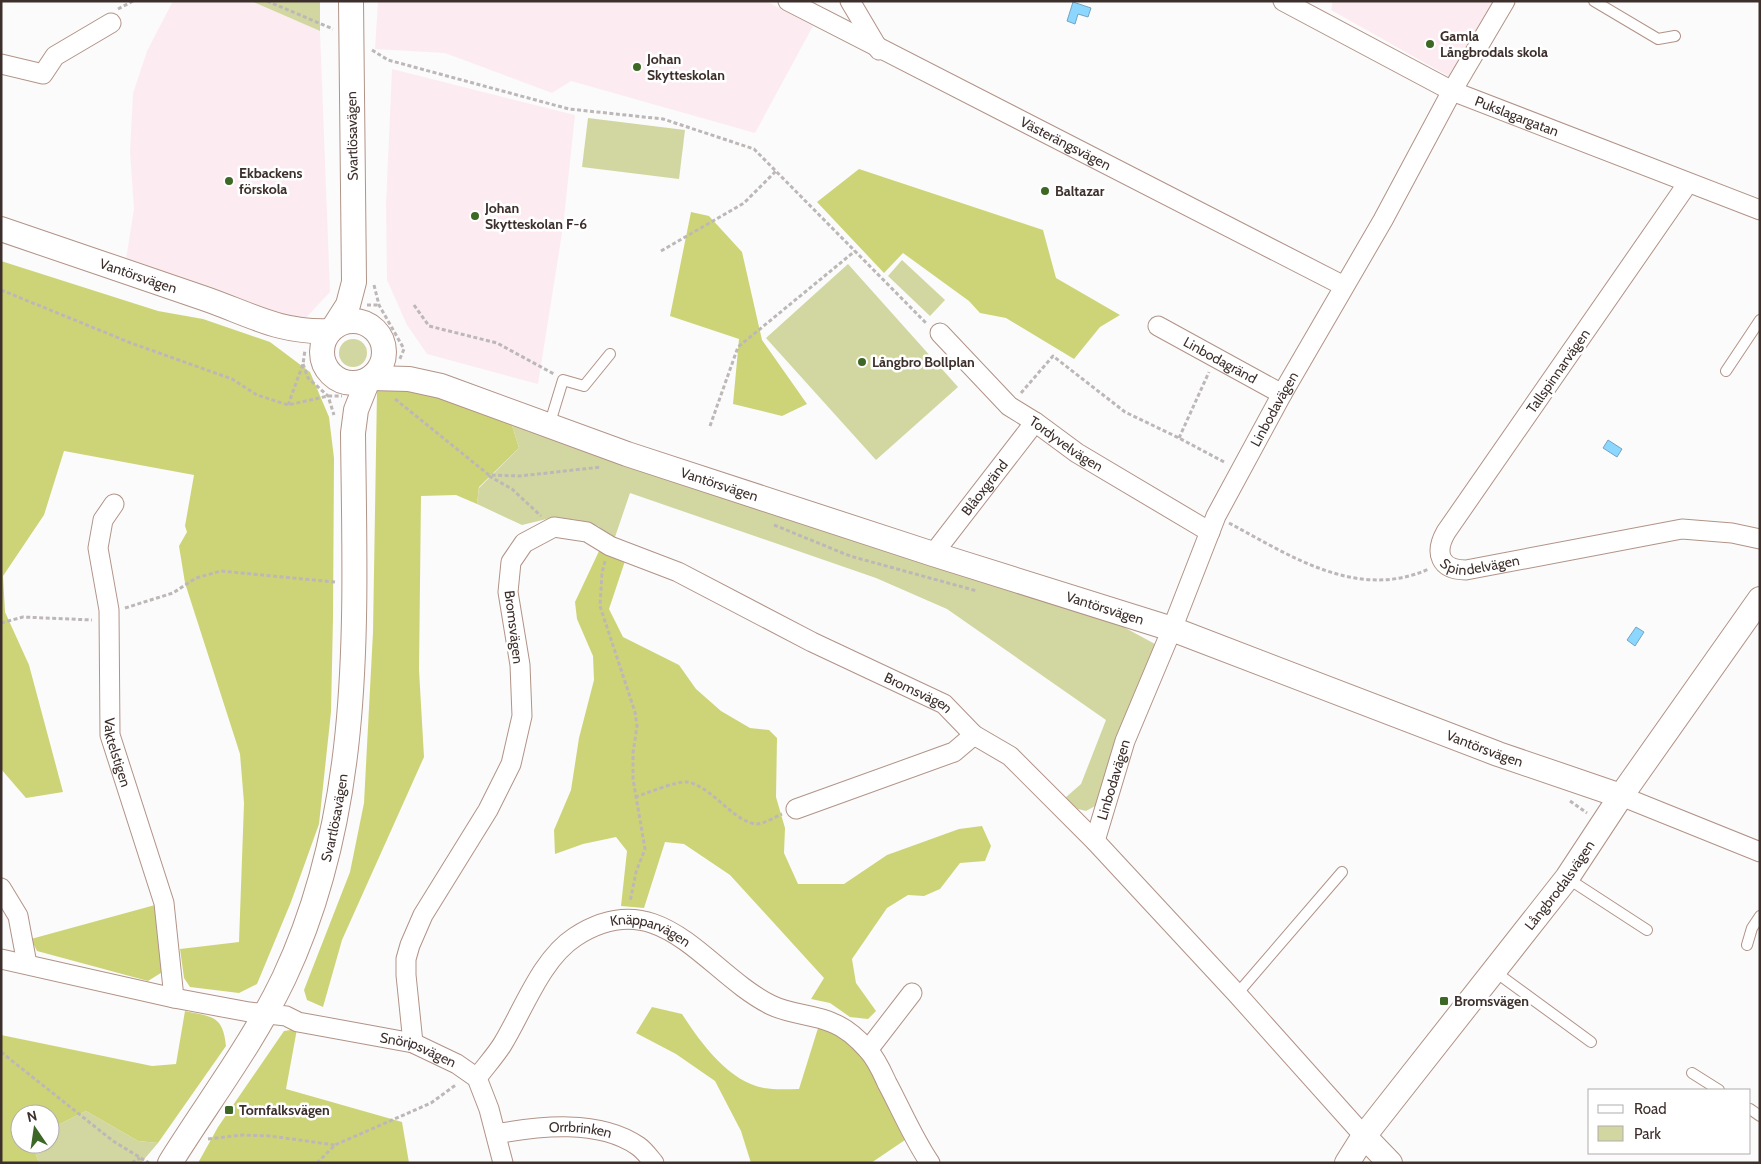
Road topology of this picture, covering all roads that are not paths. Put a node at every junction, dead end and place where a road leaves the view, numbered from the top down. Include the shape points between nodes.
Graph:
1 (351, 1) edge
2 (788, 1) edge
3 (850, 1) edge
4 (1284, 1) edge
5 (1506, 1) edge
6 (1594, 1) edge
7 (111, 23) dead end
8 (1675, 36) dead end
9 (879, 50) junction
10 (1, 64) edge
11 (1452, 91) junction
12 (1688, 183) junction
13 (1760, 210) edge
14 (1, 229) edge
15 (354, 270) junction
16 (1344, 286) junction
17 (1760, 320) edge
18 (274, 325) junction
19 (1158, 326) dead end
20 (332, 329) junction
21 (940, 333) road end
22 (388, 343) junction
23 (610, 354) dead end
24 (1726, 371) dead end
25 (322, 375) junction
26 (370, 379) junction
27 (442, 386) junction
28 (1282, 394) junction
29 (1035, 422) junction
30 (549, 427) junction
31 (344, 428) junction
32 (114, 504) dead end
33 (1212, 524) junction
34 (1760, 539) edge
35 (932, 554) junction
36 (1443, 563) joint
37 (1760, 599) edge
38 (1172, 629) junction
39 (974, 735) junction
40 (1621, 796) junction
41 (796, 809) road end
42 (1095, 841) junction
43 (1760, 852) edge
44 (1342, 872) dead end
45 (1568, 878) junction
46 (1, 888) edge
47 (1760, 916) edge
48 (1647, 930) dead end
49 (1747, 946) dead end
50 (1, 959) edge
51 (27, 964) junction
52 (1494, 971) junction
53 (912, 993) dead end
54 (1237, 994) junction
55 (174, 998) junction
56 (266, 1013) junction
57 (1591, 1042) dead end
58 (413, 1043) junction
59 (868, 1050) junction
60 (1692, 1073) dead end
61 (477, 1078) junction
62 (1717, 1089) edge
63 (496, 1134) junction
64 (1364, 1136) junction
65 (153, 1161) edge
66 (503, 1163) edge
67 (654, 1163) edge
68 (930, 1163) edge
69 (1347, 1163) edge
70 (1390, 1163) edge

1 - 15 street, Svartlösavägen
2 - 9 street, Västerängsvägen
3 - 9 street
4 - 11 street, Pukslagargatan
5 - 11 street, Linbodavägen
6 - 8 lane via 1658,39
7 - 10 street via 54,56 43,74
9 - 16 street, Västerängsvägen
11 - 12 street, Pukslagargatan
11 - 16 street, Linbodavägen
12 - 13 street, Pukslagargatan
12 - 36 street, Tallspinnarvägen via 1446,532 1440,543
14 - 18 street, Vantörsvägen
15 - 20 street, Svartlösavägen via 348,305
15 - 22 street, Svartlösavägen via 362,305
16 - 28 street, Linbodavägen
17 - 24 lane
18 - 20 street, Vantörsvägen via 298,331
18 - 25 street, Vantörsvägen via 306,346
19 - 28 street, Linbodagränd
20 - 22 street via 352,322 362,323
20 - 25 street via 323,346
21 - 29 street, Tordyvelvägen via 1009,406
22 - 26 street via 382,364
22 - 27 street, Vantörsvägen via 393,357
23 - 30 lane via 584,386 563,380
25 - 26 street via 349,383
25 - 31 street, Svartlösavägen via 344,396
26 - 27 street, Vantörsvägen via 409,379
26 - 31 street, Svartlösavägen
27 - 30 street, Vantörsvägen
28 - 33 street, Linbodavägen
29 - 33 street, Tordyvelvägen via 1076,453
29 - 35 street, Blåoxgränd
30 - 35 street, Vantörsvägen
31 - 56 street, Svartlösavägen via 354,648 344,770 325,868 300,941
32 - 55 street, Vaktelstigen via 102,520 98,548 109,618 110,735 164,903
33 - 38 street, Linbodavägen
34 - 36 street, Spindelvägen via 1682,529 1466,570 1454,570
35 - 38 street, Vantörsvägen
37 - 40 street, Långbrodalsvägen
38 - 40 street, Vantörsvägen via 1498,754
38 - 42 street, Linbodavägen via 1125,741
39 - 41 street via 954,752
39 - 42 street, Bromsvägen via 1010,756
39 - 58 street, Bromsvägen via 944,704 812,642 678,572 610,546 587,532 554,527 524,543 511,562 508,592 520,665 522,716 511,764 488,810 423,915 410,945 406,975
40 - 43 street, Vantörsvägen
40 - 45 street, Långbrodalsvägen
42 - 54 street, Bromsvägen
44 - 54 lane
45 - 48 lane
45 - 52 street, Långbrodalsvägen
46 - 51 street via 18,916
47 - 49 lane via 1752,928
50 - 51 street
51 - 55 street
52 - 57 lane
52 - 64 street, Långbrodalsvägen
53 - 59 street
54 - 64 street, Bromsvägen
55 - 56 street
56 - 58 street, Snöripsvägen
56 - 65 street, Svartlösavägen via 184,1140
58 - 61 street, Snöripsvägen via 444,1056
59 - 61 street, Knäpparvägen via 833,1023 763,1001 671,930 649,922 626,920 598,925 577,935 556,953 501,1046
59 - 68 street, Knäpparvägen
60 - 62 lane
61 - 63 street
63 - 66 street
63 - 67 street, Orrbrinken via 528,1128 581,1128 602,1132 638,1146
64 - 69 street, Långbrodalsvägen
64 - 70 street, Bromsvägen

